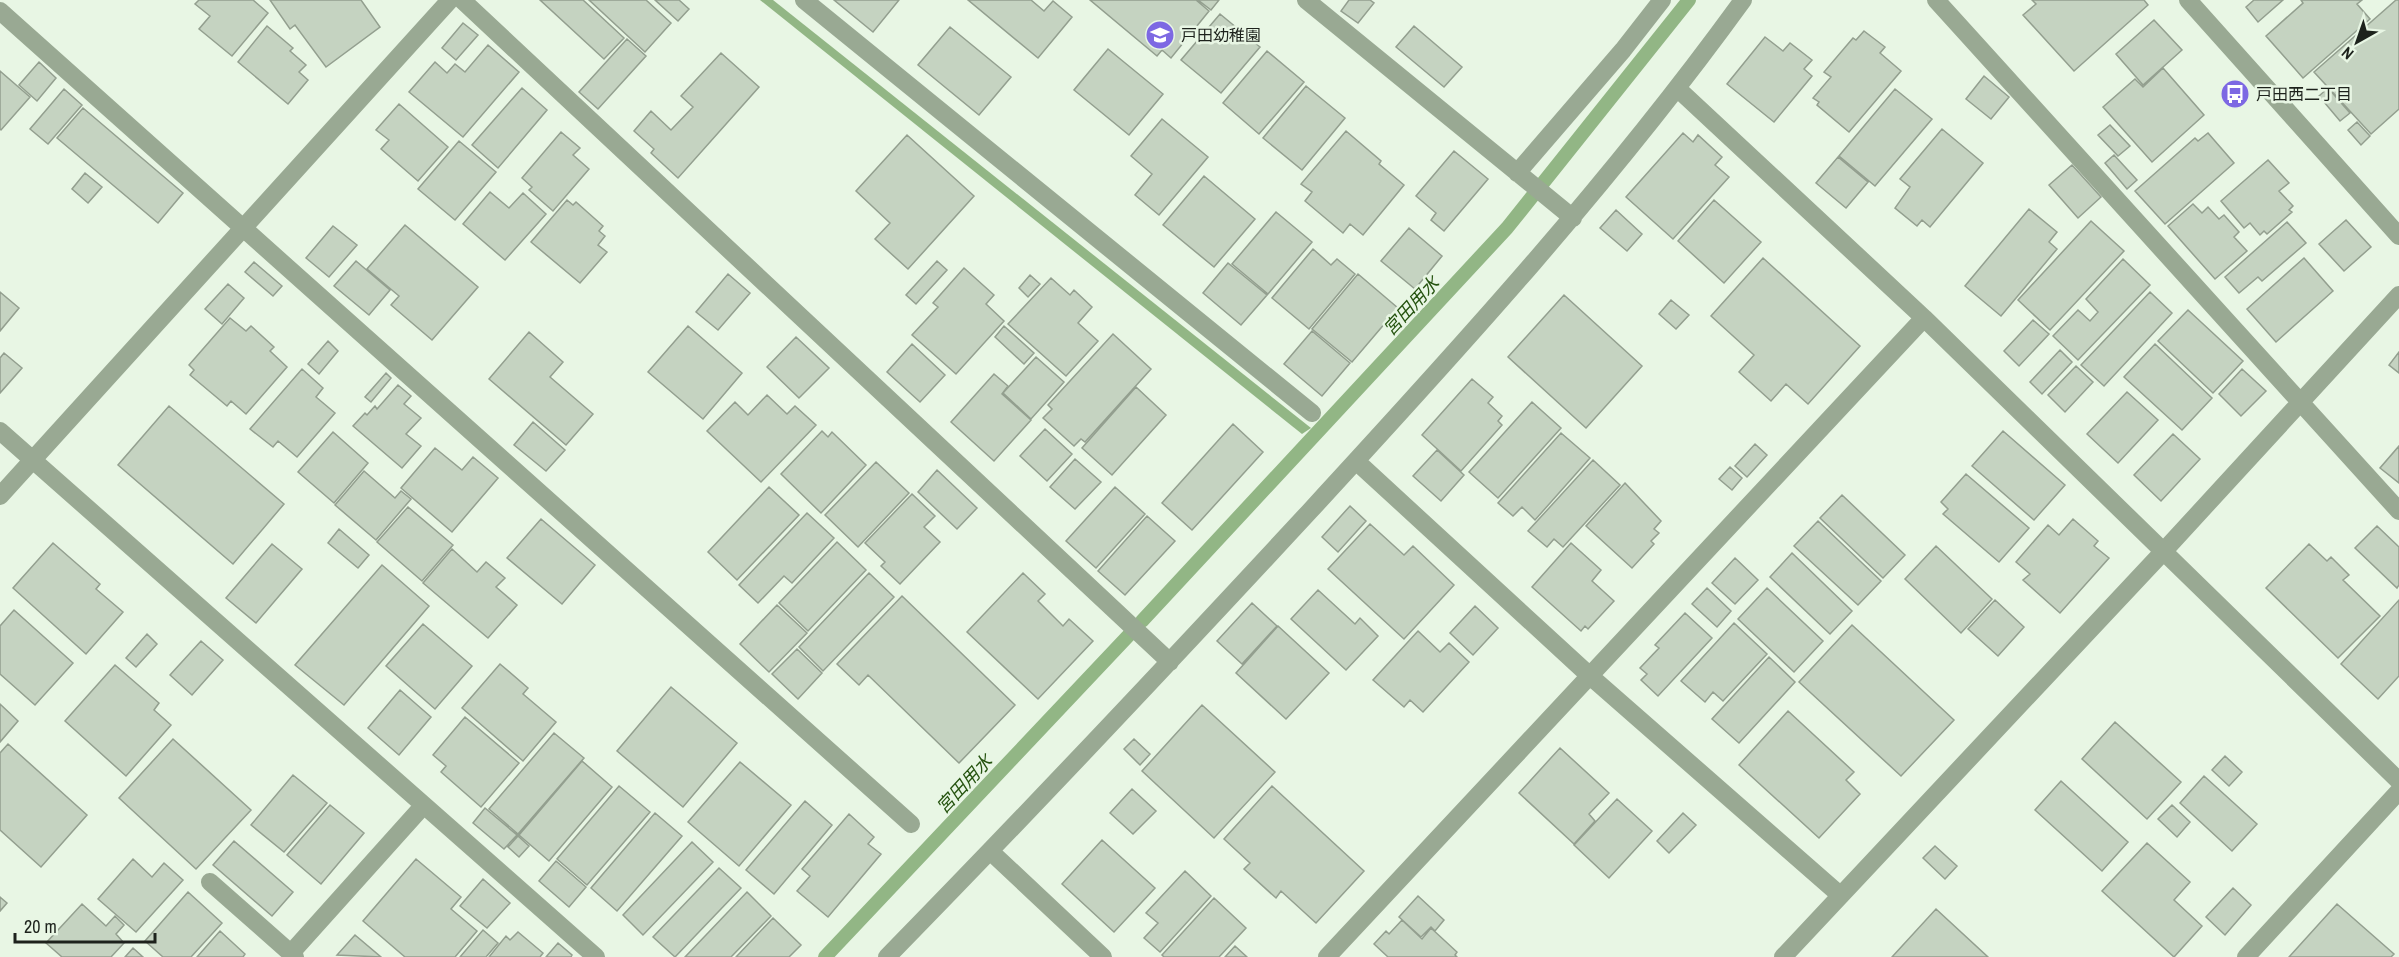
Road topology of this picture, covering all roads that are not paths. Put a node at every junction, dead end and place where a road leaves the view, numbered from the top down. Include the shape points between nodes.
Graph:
1 (450, 0) edge
2 (462, 0) edge
3 (804, 0) edge
4 (1306, 0) edge
5 (1662, 0) edge
6 (1743, 0) edge
7 (1936, 0) edge
8 (2188, 0) edge
9 (0, 11) edge
10 (1678, 89) junction
11 (1520, 175) junction
12 (1573, 218) junction
13 (244, 226) junction
14 (2399, 236) edge
15 (2399, 295) edge
16 (1924, 318) junction
17 (2302, 401) junction
18 (1312, 413) dead end
19 (0, 431) edge
20 (32, 460) junction
21 (1356, 461) junction
22 (0, 496) edge
23 (2399, 511) edge
24 (2162, 553) junction
25 (1170, 662) junction
26 (1590, 676) junction
27 (2399, 781) edge
28 (2399, 791) edge
29 (423, 806) junction
30 (911, 824) dead end
31 (990, 851) junction
32 (210, 882) dead end
33 (1840, 895) junction
34 (293, 955) edge
35 (596, 957) edge
36 (887, 957) edge
37 (1103, 957) edge
38 (1327, 957) edge
39 (1783, 957) edge
40 (2246, 957) edge

1 - 13 street
2 - 25 street
3 - 18 street
4 - 11 street
5 - 11 street
6 - 10 street
7 - 17 street
8 - 14 street
9 - 13 street
10 - 12 street
10 - 16 street
11 - 12 street
12 - 21 street
13 - 20 street
13 - 30 street
15 - 17 street
16 - 24 street
16 - 26 street
17 - 23 street
17 - 24 street
19 - 20 street
20 - 22 street
20 - 29 street
21 - 25 street
21 - 26 street
24 - 27 street
24 - 33 street
25 - 31 street
26 - 33 street
26 - 38 street
28 - 40 street
29 - 34 street
29 - 35 street
31 - 36 street
31 - 37 street
32 - 34 street
33 - 39 street

